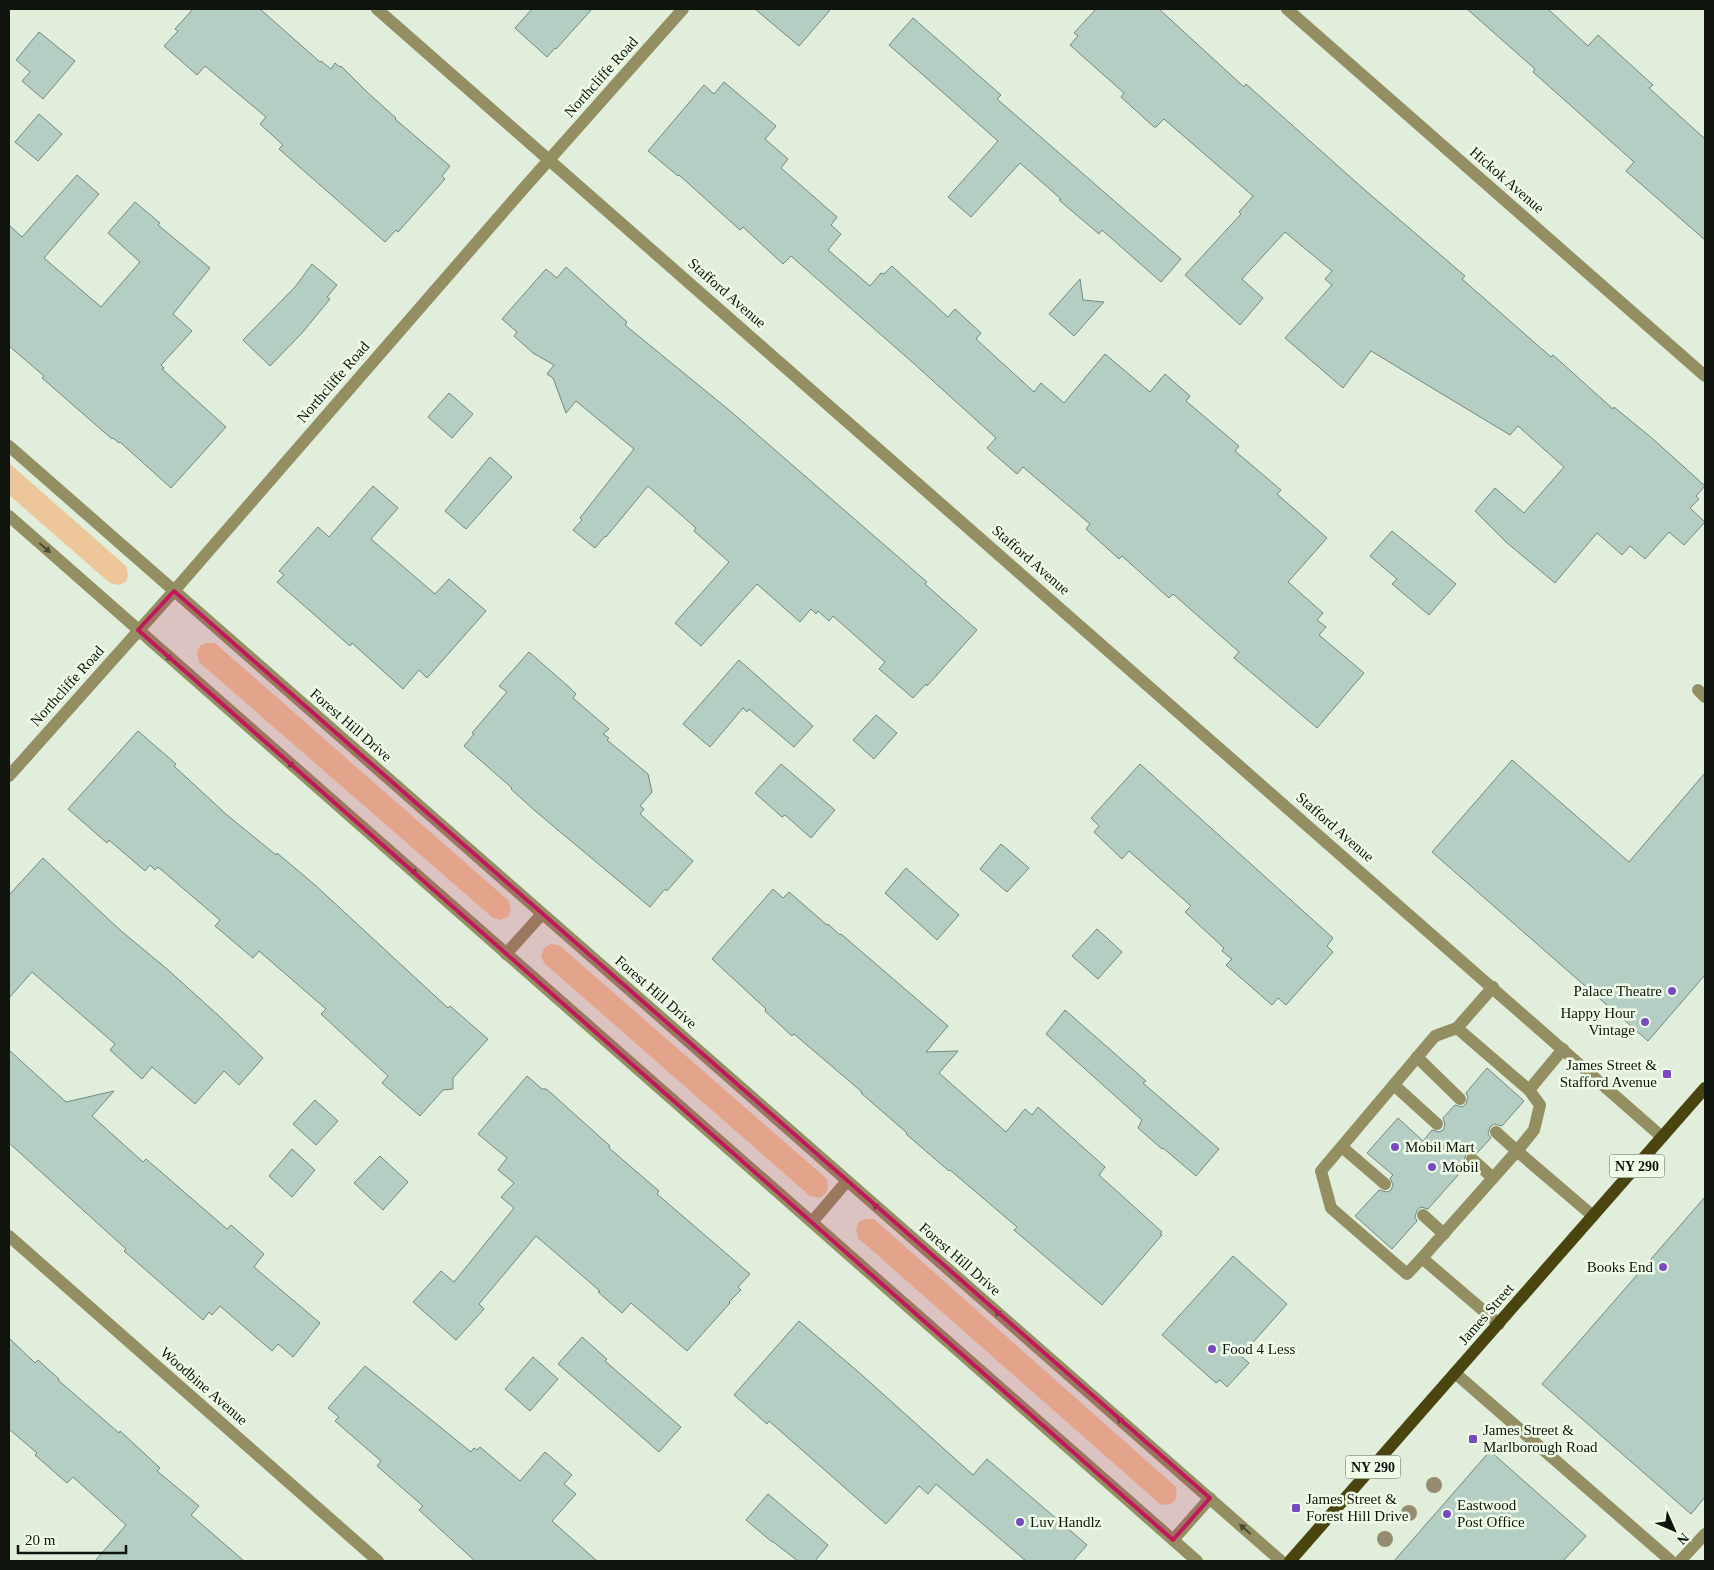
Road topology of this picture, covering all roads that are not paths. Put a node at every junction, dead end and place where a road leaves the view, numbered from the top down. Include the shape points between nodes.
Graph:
1 (377, 9) edge
2 (683, 9) edge
3 (1288, 9) edge
4 (550, 159) junction
5 (1705, 376) edge
6 (9, 446) edge
7 (9, 516) edge
8 (174, 591) junction
9 (138, 630) junction
10 (9, 776) edge
11 (542, 914) junction
12 (506, 954) junction
13 (1493, 987) junction
14 (1457, 1028) junction
15 (1563, 1049) junction
16 (1417, 1057) junction
17 (1394, 1085) junction
18 (1705, 1088) edge
19 (1529, 1090) junction
20 (1460, 1099) dead end
21 (1437, 1124) dead end
22 (1496, 1132) dead end
23 (1662, 1137) junction
24 (1342, 1147) junction
25 (1517, 1151) junction
26 (1472, 1158) dead end
27 (1493, 1178) junction
28 (847, 1181) junction
29 (1385, 1184) dead end
30 (1422, 1215) dead end
31 (1593, 1216) junction
32 (812, 1222) junction
33 (1444, 1234) junction
34 (9, 1236) edge
35 (1422, 1258) junction
36 (1499, 1324) junction
37 (1455, 1373) junction
38 (1210, 1498) junction
39 (1705, 1534) edge
40 (1173, 1540) junction
41 (378, 1561) edge
42 (1197, 1561) edge
43 (1281, 1561) edge
44 (1290, 1561) edge
45 (1671, 1561) edge
46 (1680, 1561) edge

1 - 4 street, Stafford Avenue
2 - 4 street, Northcliffe Road
3 - 5 street, Hickok Avenue
4 - 8 street, Northcliffe Road
4 - 13 street, Stafford Avenue
6 - 8 street, Forest Hill Drive
7 -> 9 street
8 - 9 street, Northcliffe Road
8 - 11 street, Forest Hill Drive
9 - 10 street, Northcliffe Road
9 -> 12 street
11 - 12 street
11 - 28 street, Forest Hill Drive
12 - 32 street
13 - 14 street
13 - 15 street, Stafford Avenue
14 - 16 street via 1435,1036
14 - 19 street
15 - 19 street
15 - 23 street, Stafford Avenue
16 - 17 street
16 - 20 street
17 - 21 street
17 - 24 street
18 - 23 main road, James Street / NY 290
19 - 25 street via 1540,1105 1534,1130
22 - 25 street
23 - 31 main road, James Street / NY 290
24 - 29 street
24 - 35 street via 1322,1171 1331,1208 1407,1274
25 - 27 street
25 - 31 street
26 - 27 street
27 - 33 street
28 - 32 street
38 -> 28 street, Forest Hill Drive
30 - 33 street
31 - 36 main road, James Street / NY 290
32 - 40 street
33 - 35 street
34 - 41 street, Woodbine Avenue
35 - 36 street
36 - 37 main road, James Street / NY 290
37 - 44 main road, James Street / NY 290
37 - 45 street
38 - 40 street
43 -> 38 street, Forest Hill Drive
39 - 46 street
40 - 42 street

